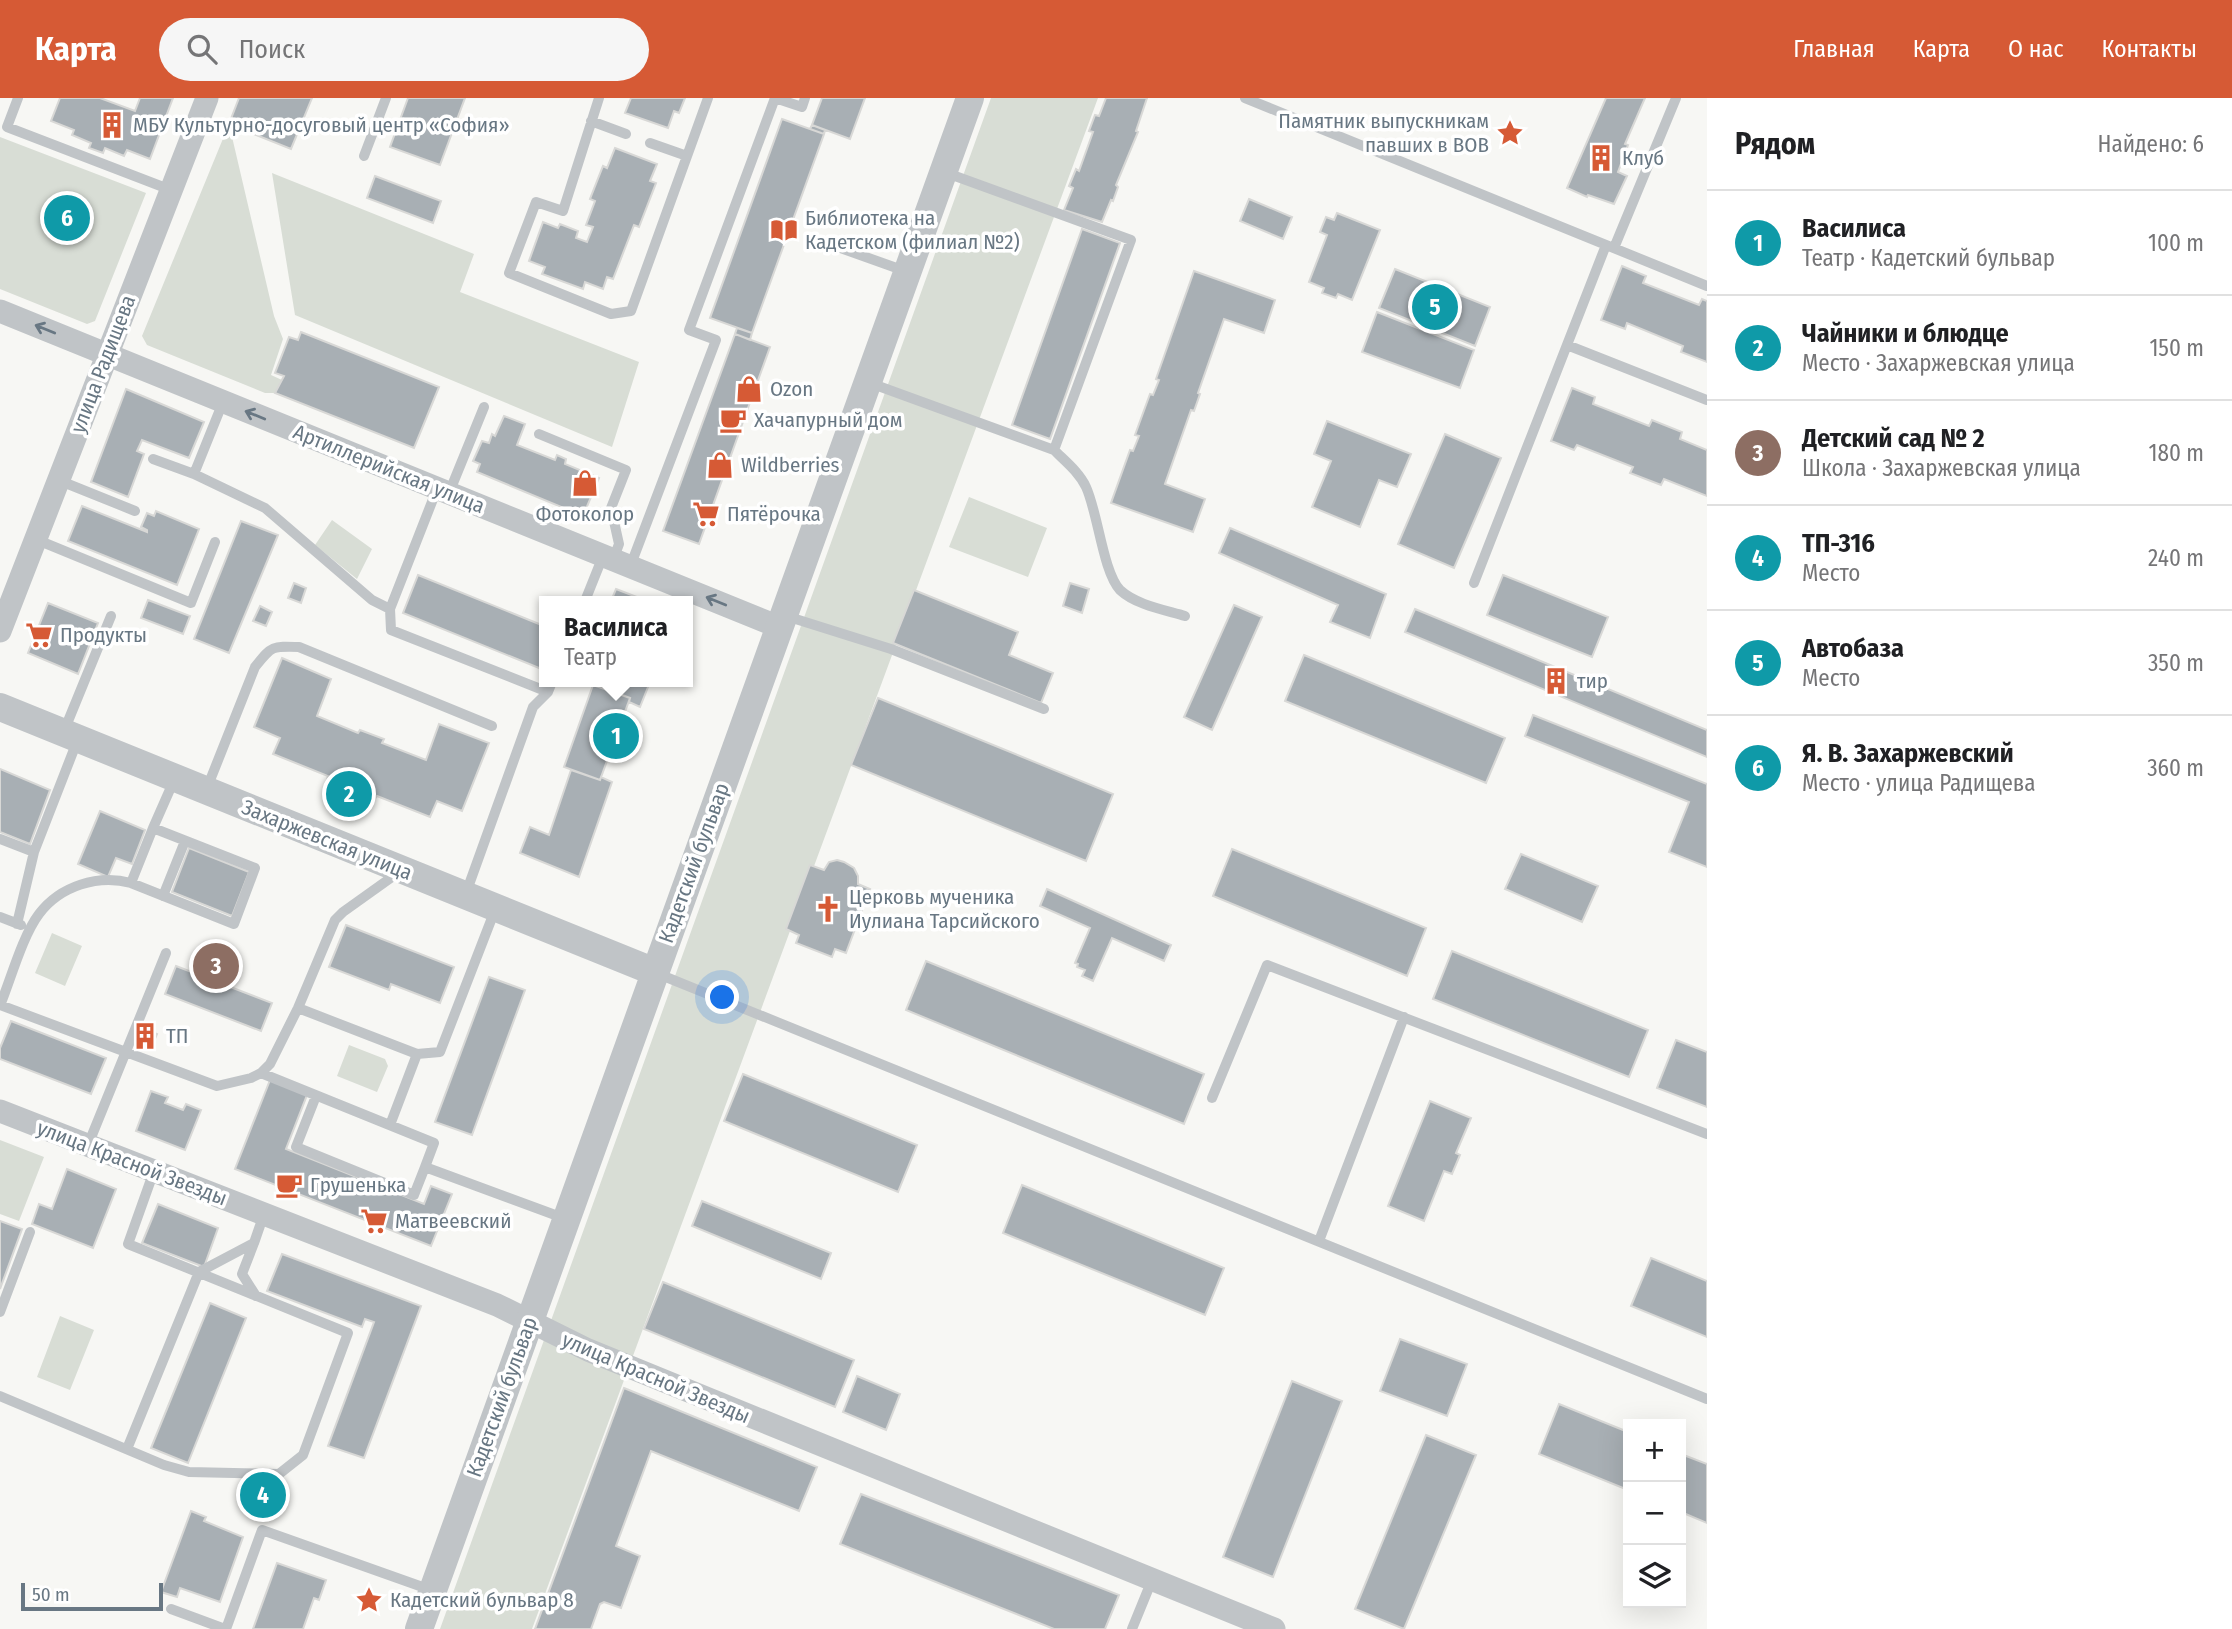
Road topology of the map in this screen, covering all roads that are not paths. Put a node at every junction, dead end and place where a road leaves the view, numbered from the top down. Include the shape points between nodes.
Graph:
1 (18, 98) edge
2 (207, 98) edge
3 (386, 98) edge
4 (599, 98) edge
5 (708, 98) edge
6 (805, 98) edge
7 (970, 98) edge
8 (1245, 98) edge
9 (1676, 98) edge
10 (591, 121) junction
11 (626, 134) dead end
12 (650, 143) dead end
13 (364, 156) dead end
14 (687, 156) junction
15 (944, 172) junction
16 (171, 190) junction
17 (818, 240) dead end
18 (1610, 246) junction
19 (908, 272) junction
20 (1707, 286) edge
21 (0, 311) edge
22 (1567, 345) junction
23 (107, 354) junction
24 (868, 382) junction
25 (1707, 400) edge
26 (223, 402) junction
27 (484, 407) dead end
28 (539, 434) dead end
29 (1054, 450) junction
30 (153, 459) dead end
31 (194, 474) junction
32 (58, 480) junction
33 (443, 491) junction
34 (135, 511) dead end
35 (35, 539) junction
36 (215, 542) dead end
37 (615, 561) junction
38 (1474, 583) dead end
39 (589, 596) edge
40 (390, 609) junction
41 (111, 616) dead end
42 (1185, 616) dead end
43 (781, 621) junction
44 (0, 631) edge
45 (539, 683) edge
46 (550, 687) edge
47 (0, 707) edge
48 (1044, 709) dead end
49 (492, 726) dead end
50 (71, 736) junction
51 (175, 778) junction
52 (206, 791) junction
53 (153, 828) junction
54 (0, 839) edge
55 (185, 841) junction
56 (34, 852) junction
57 (401, 870) junction
58 (131, 883) junction
59 (163, 896) junction
60 (465, 896) junction
61 (495, 909) junction
62 (0, 916) edge
63 (17, 923) junction
64 (31, 929) junction
65 (166, 953) dead end
66 (655, 972) junction
67 (6, 976) edge
68 (1, 1004) edge
69 (298, 1008) junction
70 (1404, 1017) junction
71 (125, 1051) junction
72 (416, 1054) junction
73 (261, 1073) junction
74 (316, 1096) junction
75 (1212, 1098) dead end
76 (0, 1111) edge
77 (390, 1125) junction
78 (1707, 1134) edge
79 (88, 1145) junction
80 (425, 1167) junction
81 (154, 1171) junction
82 (264, 1214) junction
83 (566, 1219) junction
84 (30, 1232) dead end
85 (1319, 1241) junction
86 (254, 1243) junction
87 (199, 1272) junction
88 (256, 1296) junction
89 (0, 1312) edge
90 (530, 1322) junction
91 (0, 1396) edge
92 (1707, 1399) edge
93 (127, 1449) junction
94 (1152, 1580) junction
95 (432, 1591) junction
96 (171, 1609) dead end
97 (226, 1629) edge
98 (419, 1629) edge
99 (1132, 1629) edge
100 (1274, 1629) edge

1 - 16 lane via 7,127
2 - 16 street, улица Радищева
3 - 13 lane
4 - 10 lane
5 - 14 lane
6 - 37 lane via 802,107 775,98 689,330 716,340
7 - 15 street, Кадетский бульвар
8 - 18 lane
9 - 18 lane
10 - 11 lane
10 - 14 lane via 563,211 536,202 509,273 611,314 631,311
12 - 14 lane
15 - 19 street, Кадетский бульвар
15 - 29 lane via 1130,240
16 - 23 street, улица Радищева
17 - 19 lane
18 - 20 lane
18 - 22 lane
19 - 24 street, Кадетский бульвар
23 -> 21 street, Артиллерийская улица
22 - 25 lane
22 - 38 lane
23 - 26 street, Артиллерийская улица
23 - 32 street, улица Радищева
24 - 29 lane
24 - 43 street, Кадетский бульвар
26 - 31 lane
33 -> 26 street, Артиллерийская улица
27 - 33 lane
28 - 37 lane via 626,470 611,509 619,544
29 - 42 lane via 1085,485 1109,574 1120,590 1138,601
30 - 31 lane
31 - 40 lane via 265,508 372,600
32 - 34 lane
32 - 35 street, улица Радищева
33 - 37 street, Артиллерийская улица
33 - 40 lane
35 - 36 lane via 191,603
35 - 44 street, улица Радищева
37 - 39 lane
43 -> 37 street, Артиллерийская улица
40 - 45 lane via 391,630
41 - 50 lane
43 - 48 lane via 891,649
43 - 66 street, Кадетский бульвар
46 - 60 lane via 533,707
47 - 50 street, Захаржевская улица
49 - 52 lane via 299,647 276,646 254,667
50 - 51 street, Захаржевская улица
50 - 56 lane
51 - 52 street, Захаржевская улица
51 - 53 lane
52 - 57 street, Захаржевская улица
53 - 55 lane
53 - 58 lane
54 - 56 lane
55 - 59 lane
55 - 59 lane via 256,868 234,924
56 - 63 lane
57 - 60 street, Захаржевская улица
57 - 69 lane via 335,920
58 - 59 lane
58 - 64 lane via 116,879 83,883 58,897
60 - 61 street, Захаржевская улица
61 - 66 street, Захаржевская улица
61 - 72 lane via 440,1052
62 - 63 lane
63 - 64 lane
64 - 67 lane
65 - 71 lane
66 - 83 street, Кадетский бульвар
66 - 85 lane
67 - 68 lane
68 - 71 lane
69 - 72 lane
69 - 73 lane
70 - 75 lane via 1267,965
70 - 78 lane
70 - 85 lane
71 - 73 lane via 217,1086
71 - 79 lane
72 - 77 lane
73 - 74 lane
74 - 77 lane
74 - 80 lane via 296,1147 414,1195
76 - 79 street, улица Красной Звезды
77 - 80 lane via 434,1143
79 - 81 street, улица Красной Звезды
80 - 83 lane
81 - 82 street, улица Красной Звезды
81 - 87 lane via 128,1244
82 - 86 lane
82 - 90 street, улица Красной Звезды
83 - 90 street, Кадетский бульвар
84 - 89 lane
85 - 92 lane
86 - 87 lane
86 - 88 lane via 242,1273
87 - 88 lane
87 - 93 lane
88 - 93 lane via 348,1333 303,1455 279,1474 189,1472
90 - 94 street, улица Красной Звезды via 731,1410
90 - 95 street, Кадетский бульвар
91 - 93 lane
94 - 99 lane
94 - 100 street, улица Красной Звезды
95 - 97 lane via 262,1530
95 - 98 street, Кадетский бульвар
96 - 97 lane

